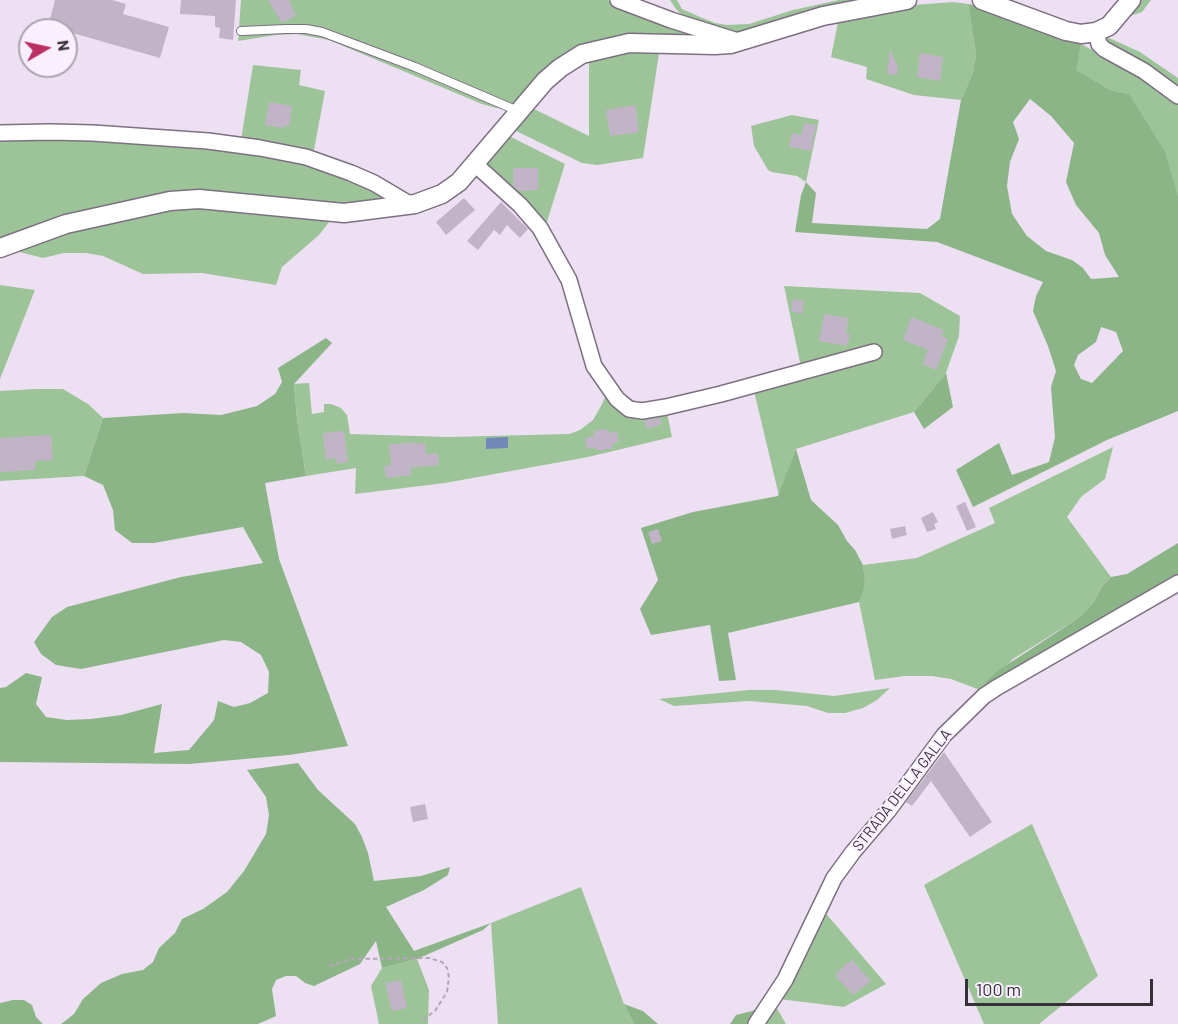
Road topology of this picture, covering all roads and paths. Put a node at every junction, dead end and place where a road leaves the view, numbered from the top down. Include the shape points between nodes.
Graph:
1 (618, 0) edge
2 (907, 0) edge
3 (982, 0) edge
4 (1131, 0) edge
5 (241, 31) dead end
6 (1096, 32) junction
7 (741, 41) junction
8 (1178, 96) edge
9 (519, 112) junction
10 (0, 133) edge
11 (476, 165) junction
12 (411, 205) junction
13 (0, 248) edge
14 (874, 352) dead end
15 (1178, 583) edge
16 (329, 966) dead end
17 (421, 1022) dead end
18 (756, 1024) edge

1 - 7 street
2 - 7 street via 823,16
3 - 6 street via 1066,31
4 - 6 street via 1113,23
5 - 9 lane via 322,32
6 - 8 street via 1104,49
7 - 9 street via 715,45 630,43 586,52 552,74
9 - 11 street
10 - 12 street via 93,133 260,148 351,173
11 - 12 street via 451,189
11 - 14 street via 540,228 569,280 593,363 617,399 629,409 645,411 699,400
12 - 13 street via 344,213 185,199 80,220
15 - 18 street, STRADA DELLA GALLA via 996,688 948,730 842,865 784,980
16 - 17 path via 352,959 429,958 442,962 449,977 447,992 435,1011

